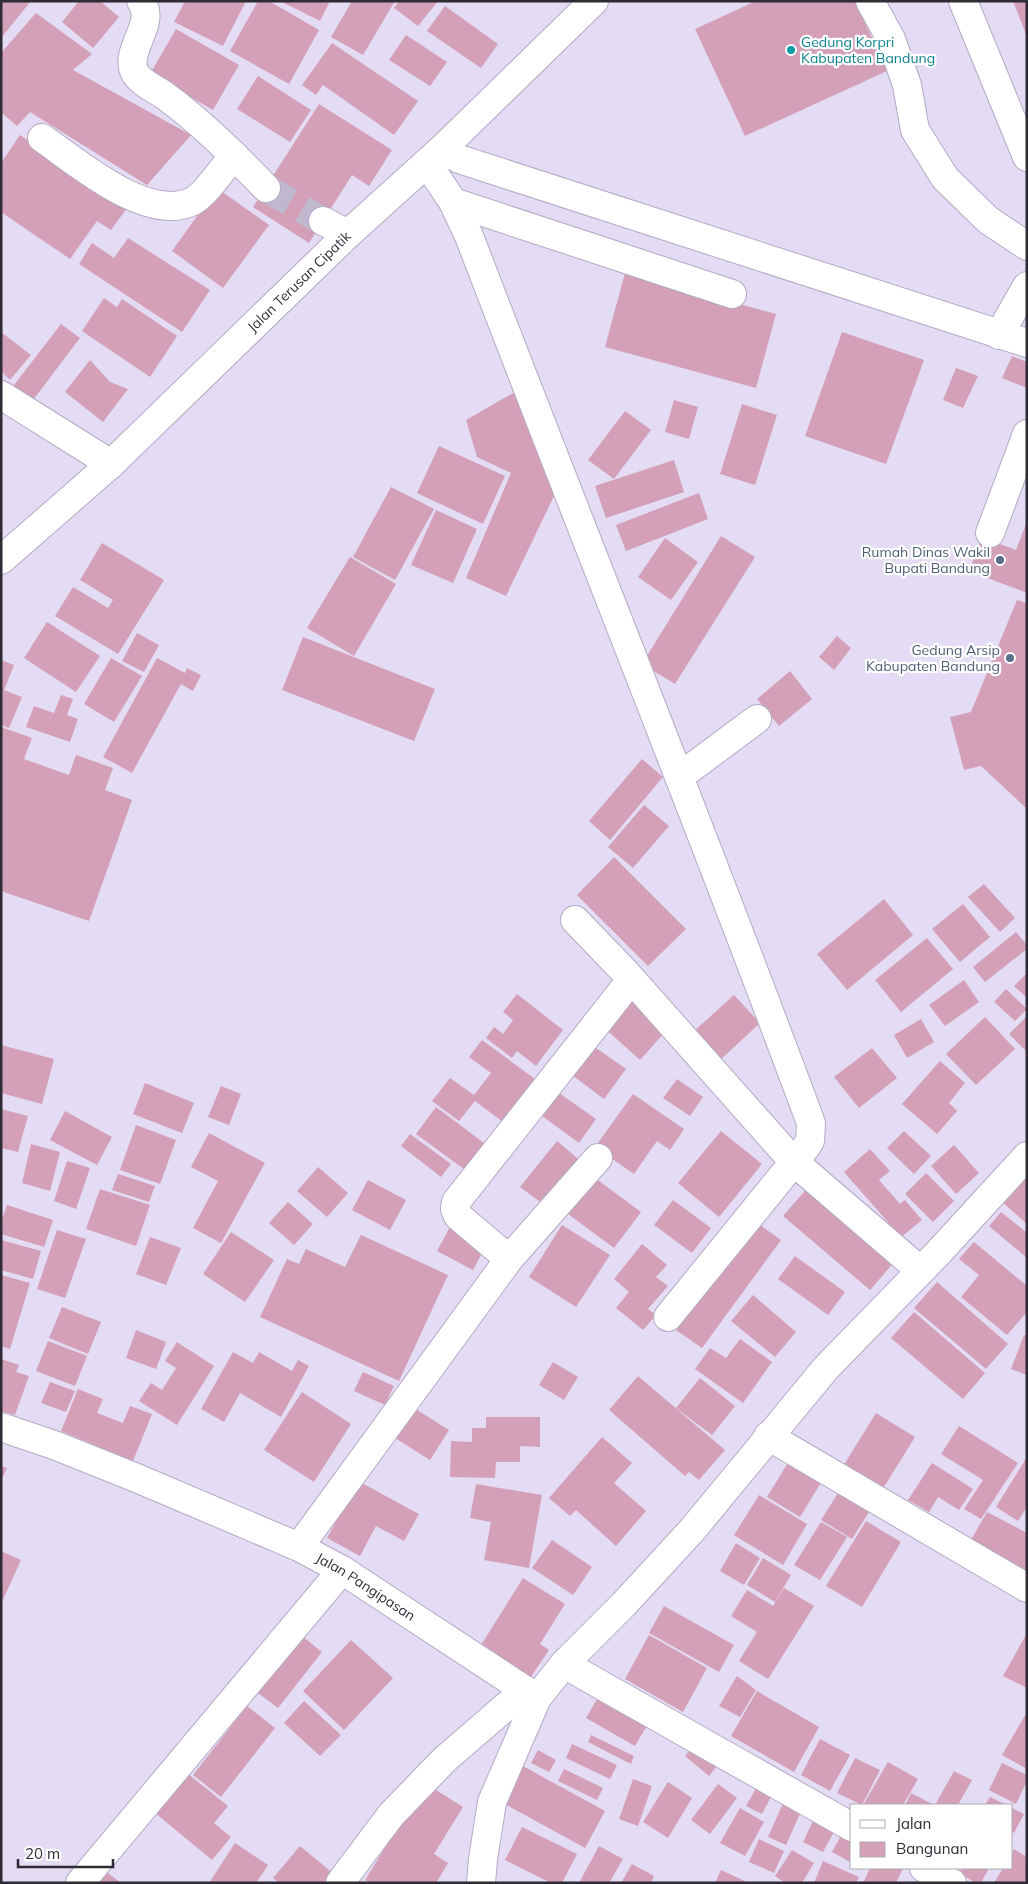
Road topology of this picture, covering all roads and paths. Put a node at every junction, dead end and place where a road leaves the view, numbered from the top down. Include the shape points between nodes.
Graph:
1 (141, 1) edge
2 (594, 1) edge
3 (870, 1) edge
4 (963, 1) edge
5 (42, 138) dead end
6 (234, 155) junction
7 (435, 156) junction
8 (1027, 157) edge
9 (266, 188) tunnel mouth
10 (453, 202) junction
11 (323, 221) tunnel mouth
12 (348, 234) junction
13 (1027, 246) edge
14 (1027, 286) edge
15 (732, 294) dead end
16 (999, 335) junction
17 (1027, 343) edge
18 (1, 395) edge
19 (1027, 434) edge
20 (111, 464) junction
21 (990, 533) dead end
22 (1, 560) edge
23 (757, 719) dead end
24 (679, 777) junction
25 (575, 920) dead end
26 (631, 980) junction
27 (1027, 1156) edge
28 (598, 1158) dead end
29 (793, 1161) junction
30 (508, 1259) junction
31 (920, 1271) junction
32 (668, 1317) dead end
33 (1, 1427) edge
34 (768, 1436) junction
35 (299, 1547) junction
36 (342, 1570) junction
37 (1027, 1588) edge
38 (564, 1664) junction
39 (531, 1694) junction
40 (850, 1826) edge
41 (926, 1869) edge
42 (80, 1883) edge
43 (340, 1883) edge
44 (481, 1883) edge
45 (952, 1883) edge

1 - 6 street via 145,17 133,56 134,70
2 - 7 street, Jalan Terusan Cipatik
3 - 13 street via 892,39 907,85 915,130 945,178 988,220
4 - 8 street
5 - 6 street via 117,190 152,203 173,205 195,200
6 - 9 street
7 - 10 street
7 - 12 street, Jalan Terusan Cipatik
7 - 16 street via 459,159
10 - 15 street
10 - 24 street via 519,363
11 - 12 street
12 - 20 street, Jalan Terusan Cipatik
14 - 16 street
16 - 17 street
18 - 20 street
19 - 21 street
20 - 22 street, Jalan Terusan Cipatik
23 - 24 street
24 - 29 street via 811,1123 810,1141
25 - 26 street
26 - 29 street
26 - 30 street via 456,1202 458,1216
27 - 31 street
28 - 30 street
29 - 31 street
29 - 32 street
30 - 35 street
31 - 34 street via 826,1368
33 - 35 street, Jalan Pangipasan via 130,1476
34 - 37 street
34 - 38 street via 693,1529
35 - 36 street, Jalan Pangipasan
36 - 39 street, Jalan Pangipasan
36 - 42 street
38 - 39 street
38 - 40 street
39 - 43 street via 444,1760 391,1815
39 - 44 street via 492,1802
41 - 45 street

